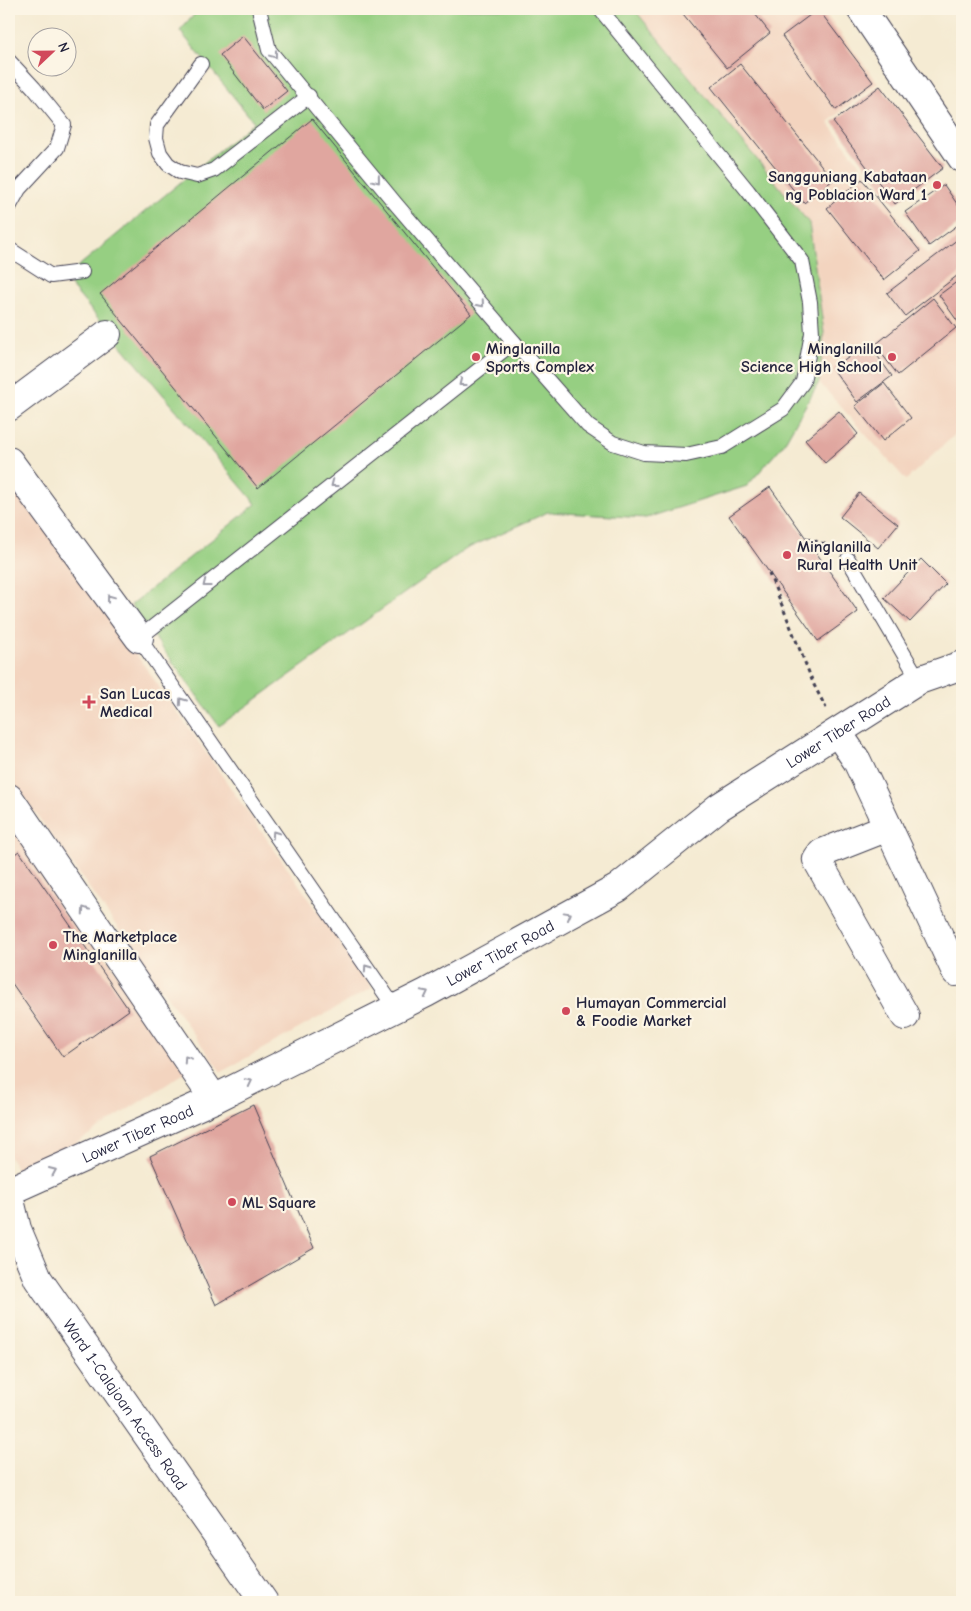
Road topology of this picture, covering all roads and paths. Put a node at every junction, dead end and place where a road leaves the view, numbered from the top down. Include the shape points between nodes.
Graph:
1 (259, 9) edge
2 (600, 9) edge
3 (861, 9) edge
4 (9, 61) edge
5 (201, 64) dead end
6 (309, 96) junction
7 (962, 158) edge
8 (9, 207) edge
9 (9, 249) edge
10 (82, 272) dead end
11 (107, 334) dead end
12 (514, 342) junction
13 (9, 407) edge
14 (9, 461) edge
15 (806, 538) dead end
16 (848, 559) joint
17 (769, 573) dead end
18 (139, 638) junction
19 (962, 665) edge
20 (919, 680) junction
21 (838, 733) junction
22 (9, 798) edge
23 (888, 827) junction
24 (956, 972) dead end
25 (395, 1008) junction
26 (905, 1016) dead end
27 (214, 1099) junction
28 (9, 1191) edge
29 (9, 1196) edge
30 (264, 1602) edge

1 -> 6 lane via 269,50
2 - 12 lane via 802,261 812,333 803,382 783,409 722,447 686,455 644,453 613,443 588,426
3 - 7 street
4 - 8 lane via 64,125 57,148 19,189
5 - 6 lane via 157,125 160,153 180,172 197,176 214,170
6 -> 12 lane via 394,203
9 - 10 lane via 51,276
11 - 13 street
12 -> 18 lane
18 -> 14 street
15 - 16 path via 835,548
16 - 20 lane
17 - 21 path via 814,685
25 -> 18 lane
19 - 20 street, Lower Tiber Road
20 - 21 street, Lower Tiber Road
21 - 23 street via 857,761
25 -> 21 street, Lower Tiber Road via 618,888 719,807
27 -> 22 street
23 - 24 street
23 - 26 street via 822,853 817,860
27 -> 25 street, Lower Tiber Road
28 -> 27 street, Lower Tiber Road
29 - 30 street, Ward 1-Calajoan Access Road via 17,1230 38,1279

